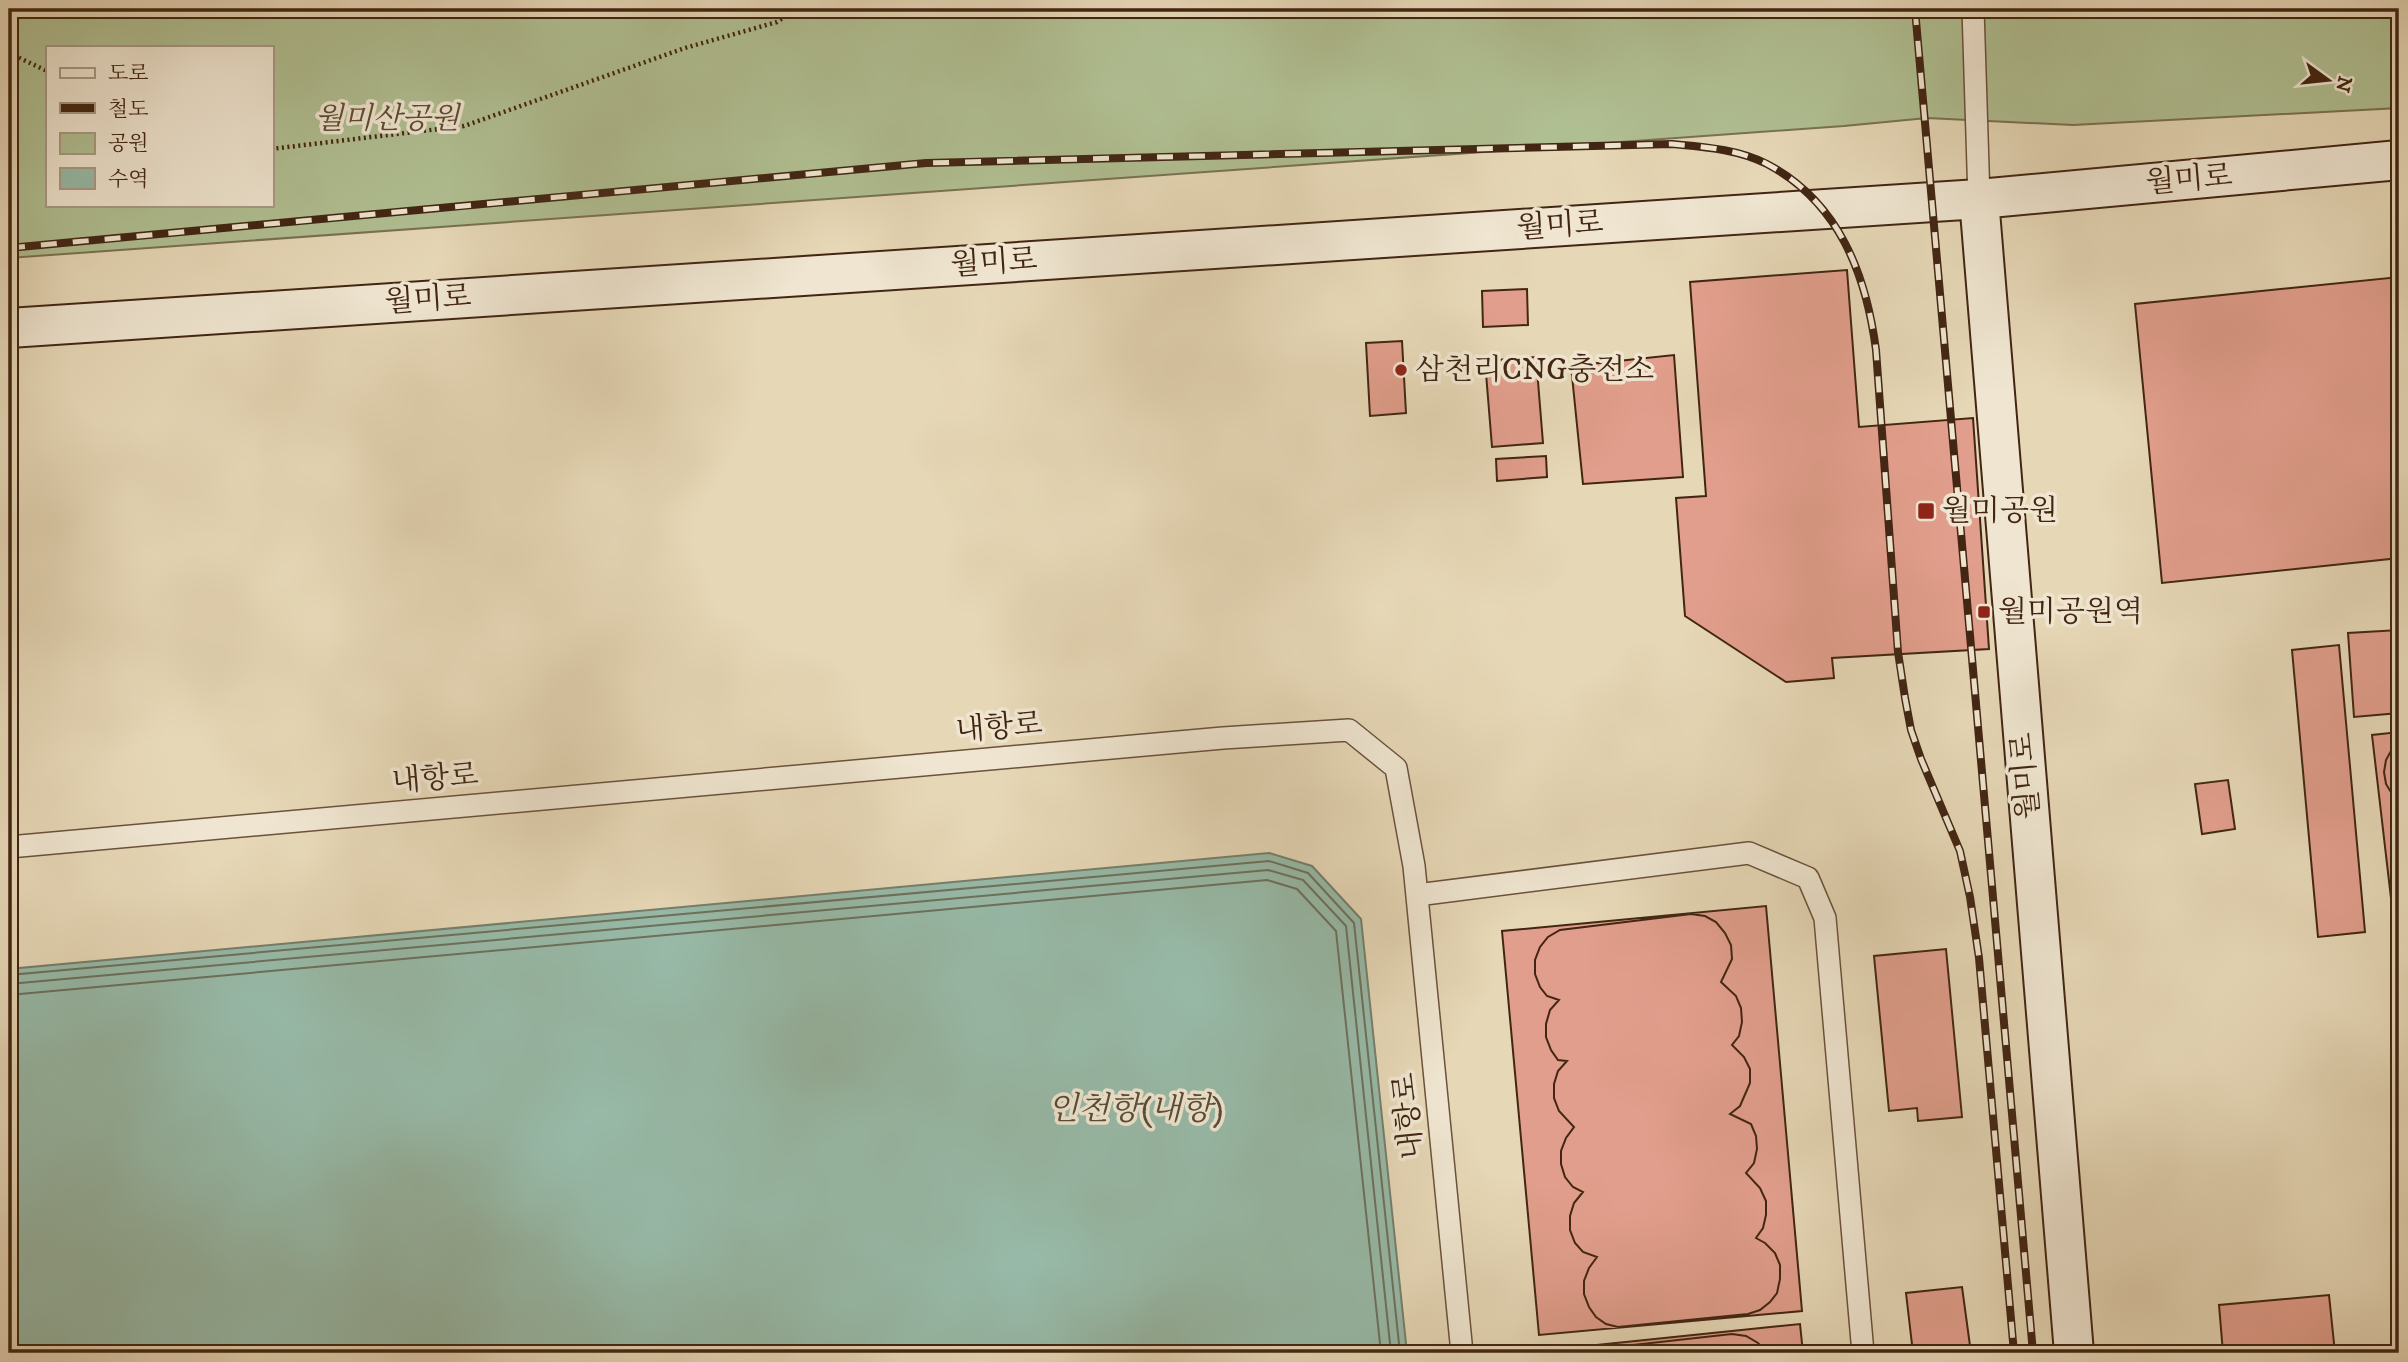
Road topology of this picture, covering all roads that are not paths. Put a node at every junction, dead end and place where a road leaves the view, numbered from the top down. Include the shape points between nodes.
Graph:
1 (1973, 9) edge
2 (2399, 160) edge
3 (1979, 199) junction
4 (9, 328) edge
5 (9, 847) edge
6 (1417, 895) junction
7 (1462, 1353) edge
8 (1863, 1353) edge
9 (2074, 1353) edge

1 - 3 lane
2 - 3 main road, 월미로
3 - 4 main road, 월미로
3 - 9 main road, 월미로
5 - 6 lane, 내항로 via 1349,730 1396,768
6 - 7 lane, 내항로
6 - 8 lane via 1749,853 1808,878 1825,918

